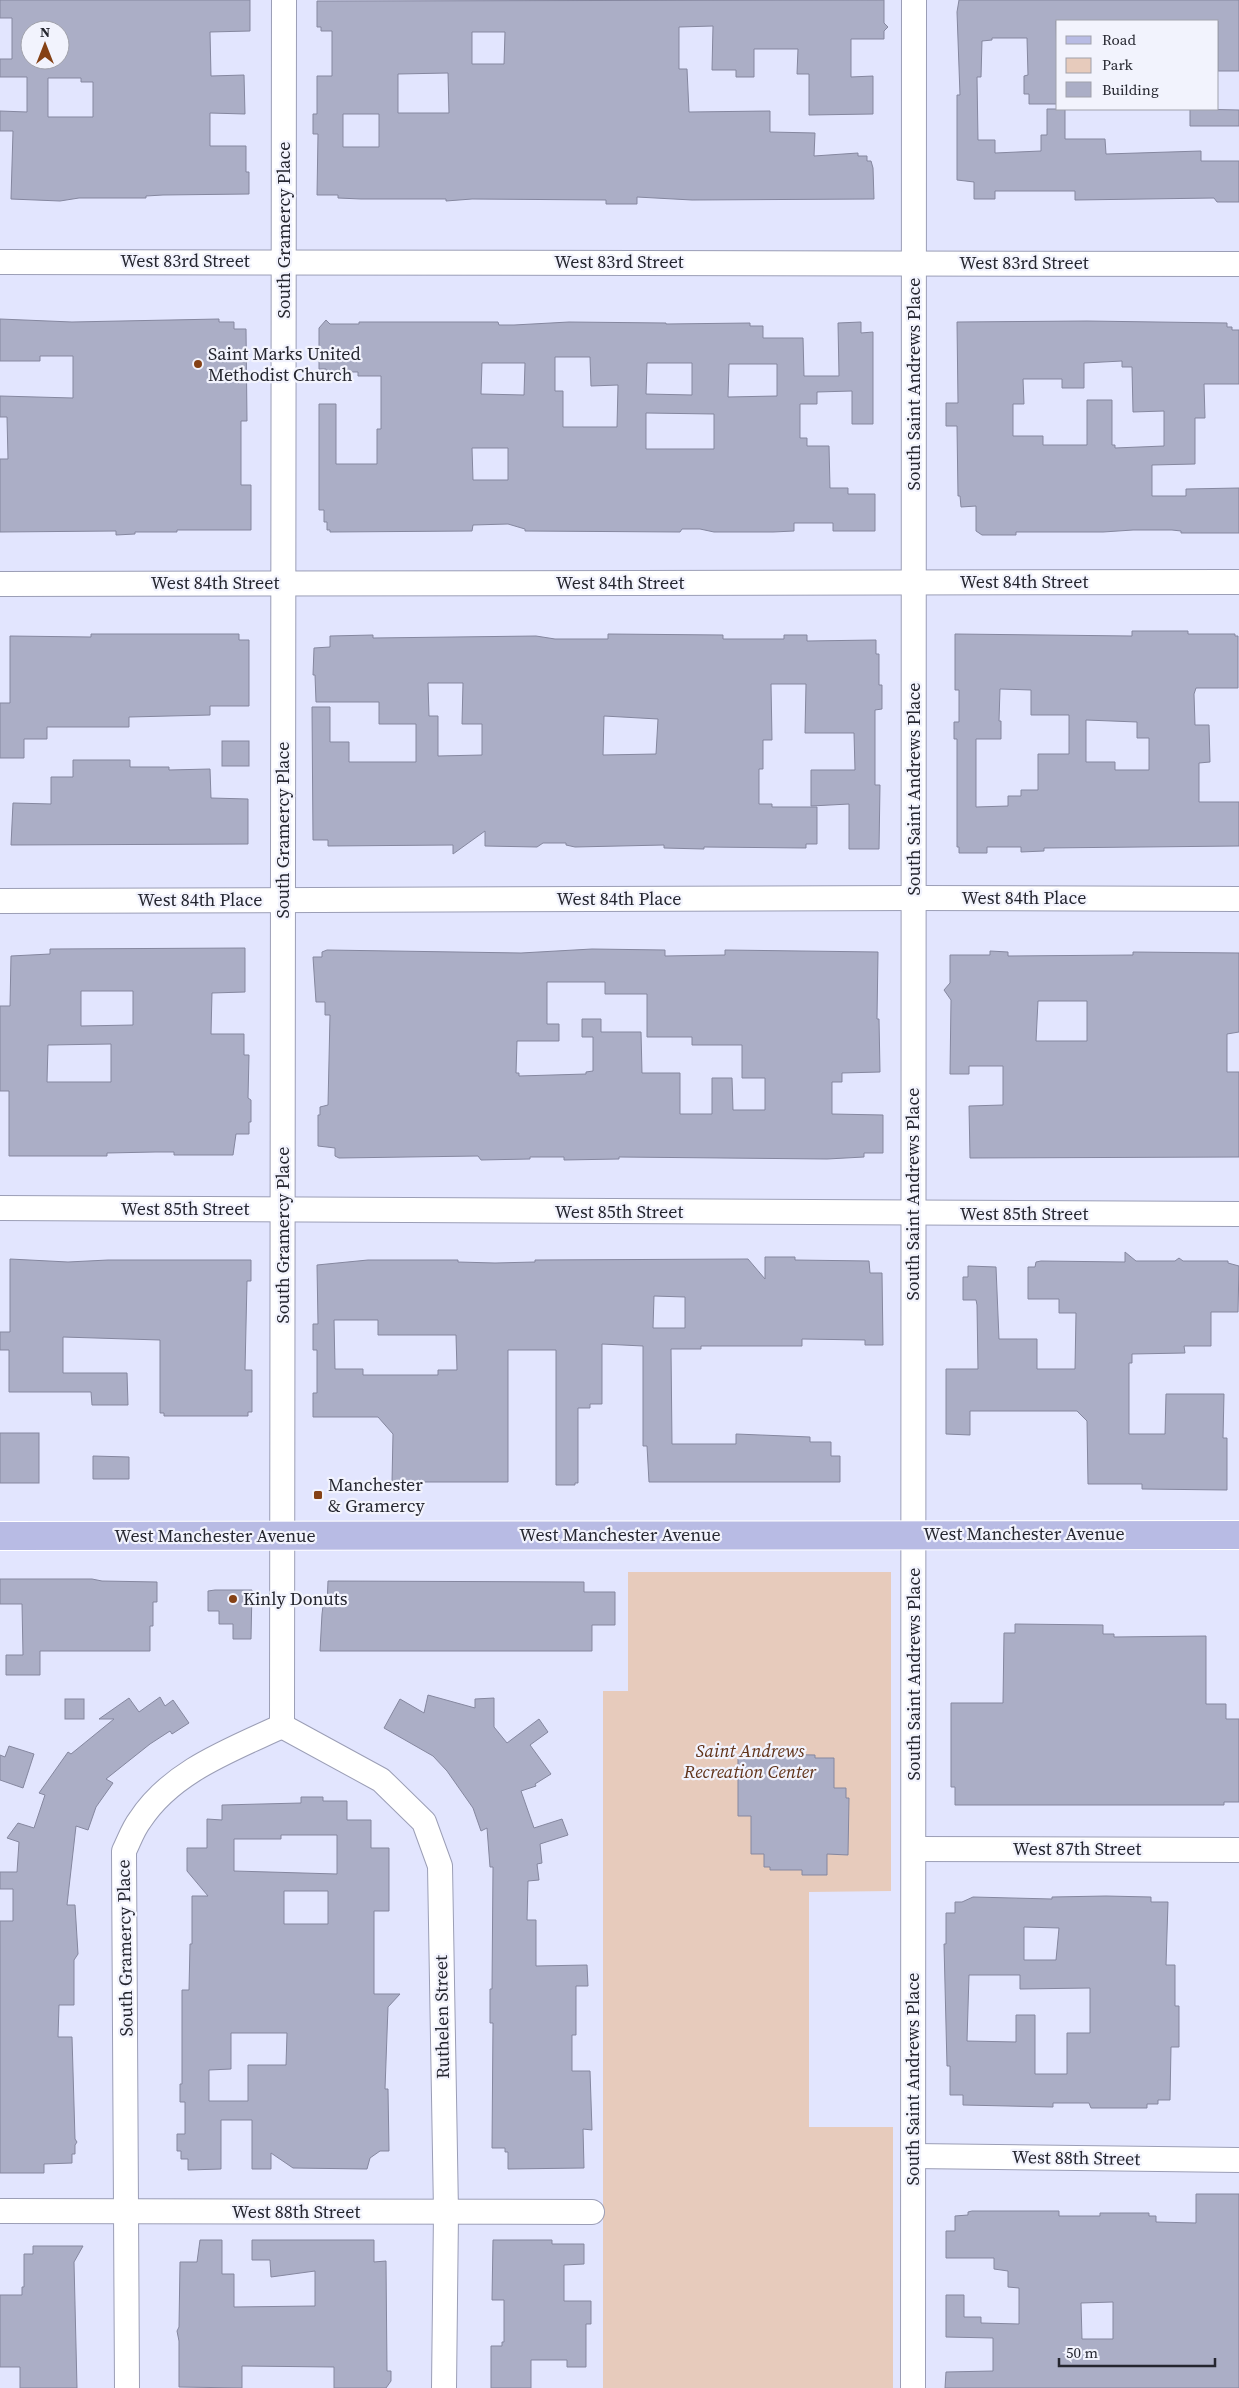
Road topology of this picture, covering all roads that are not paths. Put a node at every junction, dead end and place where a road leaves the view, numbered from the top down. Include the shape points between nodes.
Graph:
1 (284, 0) edge
2 (914, 0) edge
3 (284, 261) junction
4 (0, 262) edge
5 (914, 263) junction
6 (1239, 264) edge
7 (1239, 582) edge
8 (284, 583) junction
9 (914, 583) junction
10 (0, 584) edge
11 (914, 898) junction
12 (1239, 899) edge
13 (283, 900) junction
14 (0, 901) edge
15 (0, 1208) edge
16 (283, 1209) junction
17 (912, 1214) junction
18 (1239, 1214) edge
19 (913, 1534) junction
20 (1239, 1534) edge
21 (0, 1536) edge
22 (282, 1537) junction
23 (282, 1726) junction
24 (914, 1849) junction
25 (1239, 1850) edge
26 (913, 2156) junction
27 (1239, 2160) edge
28 (0, 2211) edge
29 (128, 2211) junction
30 (446, 2212) junction
31 (592, 2212) dead end
32 (127, 2388) edge
33 (444, 2388) edge
34 (913, 2388) edge

1 - 3 street, South Gramercy Place
2 - 5 street, South Saint Andrews Place
3 - 4 street, West 83rd Street
3 - 5 street, West 83rd Street
3 - 8 street, South Gramercy Place
5 - 6 street, West 83rd Street
5 - 9 street, South Saint Andrews Place
7 - 9 street, West 84th Street
8 - 9 street, West 84th Street
8 - 10 street, West 84th Street
8 - 13 street, South Gramercy Place
9 - 11 street, South Saint Andrews Place
11 - 12 street, West 84th Place
11 - 13 street, West 84th Place
11 - 17 street, South Saint Andrews Place
13 - 14 street, West 84th Place
13 - 16 street, South Gramercy Place
15 - 16 street, West 85th Street
16 - 17 street, West 85th Street
16 - 22 street, South Gramercy Place
17 - 18 street, West 85th Street
17 - 19 street, South Saint Andrews Place
19 - 20 main road, West Manchester Avenue
19 - 22 main road, West Manchester Avenue
19 - 24 street, South Saint Andrews Place
21 - 22 main road, West Manchester Avenue
22 - 23 street, South Gramercy Place
23 - 29 street, South Gramercy Place via 195,1768 161,1794 140,1820 124,1851
23 - 30 street, Ruthelen Street via 381,1780 424,1822 440,1866
24 - 25 street, West 87th Street
24 - 26 street, South Saint Andrews Place
26 - 27 street, West 88th Street
26 - 34 street, South Saint Andrews Place
28 - 29 street, West 88th Street
29 - 30 street, West 88th Street
29 - 32 street, South Gramercy Place
30 - 31 street, West 88th Street
30 - 33 street, Ruthelen Street

